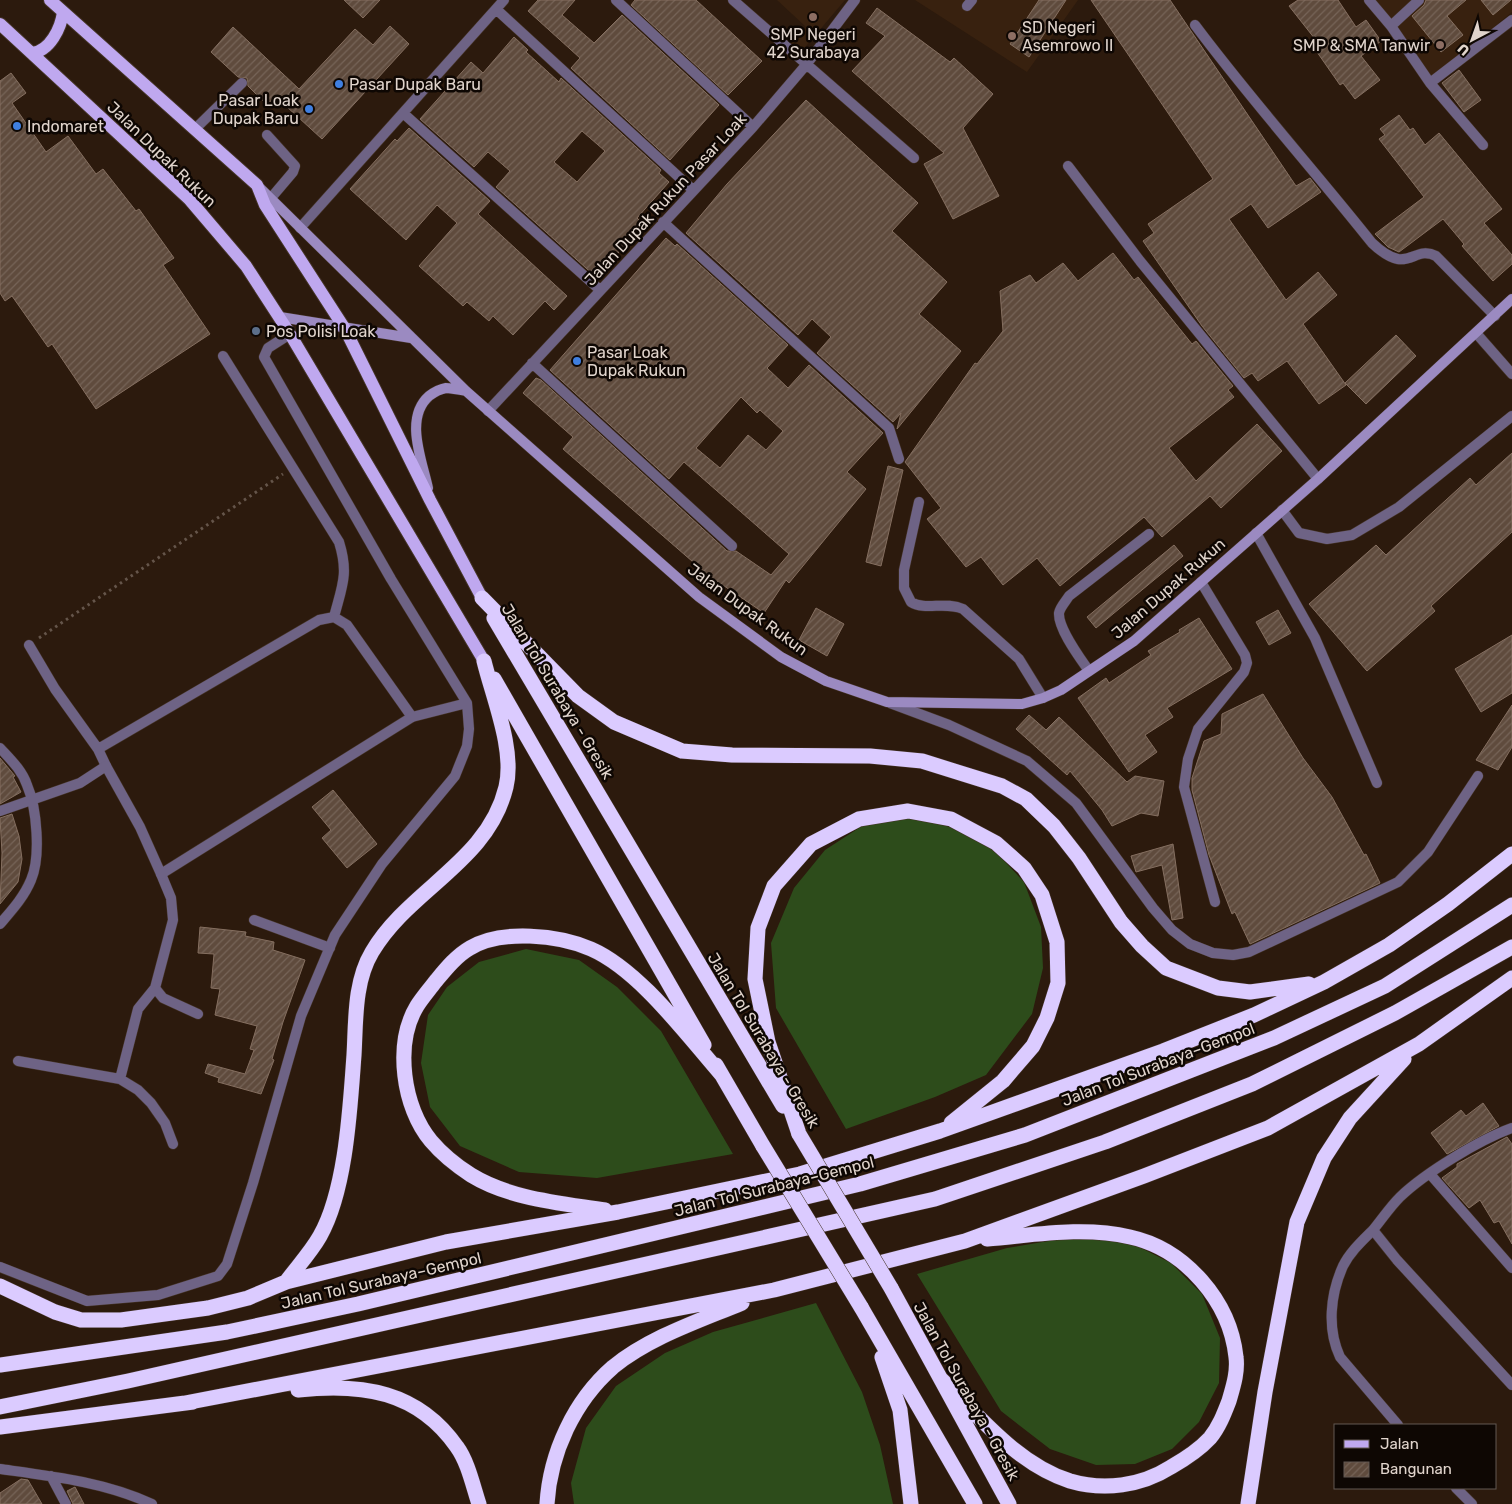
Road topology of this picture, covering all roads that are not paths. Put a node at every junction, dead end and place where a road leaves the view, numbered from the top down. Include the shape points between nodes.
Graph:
1 (50, 0) edge
2 (504, 0) edge
3 (616, 0) edge
4 (733, 0) edge
5 (855, 0) edge
6 (1369, 0) edge
7 (1419, 0) edge
8 (496, 9) junction
9 (63, 12) junction
10 (1512, 20) edge
11 (0, 24) edge
12 (1196, 25) dead end
13 (1391, 26) junction
14 (32, 53) junction
15 (806, 65) junction
16 (242, 83) dead end
17 (1430, 83) junction
18 (403, 113) junction
19 (753, 127) junction
20 (196, 128) junction
21 (267, 135) dead end
22 (1483, 145) dead end
23 (914, 158) dead end
24 (1068, 166) dead end
25 (693, 190) junction
26 (269, 202) junction
27 (663, 222) junction
28 (300, 228) junction
29 (600, 290) junction
30 (1512, 299) edge
31 (1495, 316) junction
32 (280, 317) junction
33 (345, 329) junction
34 (1476, 333) junction
35 (290, 334) junction
36 (411, 338) junction
37 (223, 356) dead end
38 (532, 363) junction
39 (1512, 374) edge
40 (466, 390) junction
41 (488, 410) junction
42 (1512, 416) edge
43 (899, 458) dead end
44 (1318, 479) junction
45 (430, 500) junction
46 (920, 502) dead end
47 (1282, 510) junction
48 (1256, 533) junction
49 (1149, 534) dead end
50 (732, 546) dead end
51 (1201, 582) junction
52 (482, 598) junction
53 (334, 618) junction
54 (29, 645) road end
55 (484, 661) junction
56 (1089, 671) junction
57 (1043, 698) junction
58 (887, 702) junction
59 (467, 703) junction
60 (412, 717) junction
61 (0, 748) edge
62 (98, 749) junction
63 (106, 766) junction
64 (1478, 776) dead end
65 (1377, 783) dead end
66 (31, 800) junction
67 (0, 810) edge
68 (1512, 854) edge
69 (161, 874) junction
70 (1215, 902) dead end
71 (1512, 905) edge
72 (254, 920) dead end
73 (0, 924) edge
74 (1512, 947) edge
75 (330, 948) junction
76 (1512, 978) edge
77 (1324, 982) junction
78 (155, 988) junction
79 (198, 1014) dead end
80 (1419, 1044) junction
81 (18, 1061) dead end
82 (721, 1074) junction
83 (120, 1079) junction
84 (1512, 1128) edge
85 (940, 1131) junction
86 (799, 1134) junction
87 (173, 1144) dead end
88 (1430, 1174) junction
89 (618, 1212) junction
90 (1373, 1230) junction
91 (965, 1241) junction
92 (0, 1267) edge
93 (1512, 1268) edge
94 (286, 1282) junction
95 (0, 1286) edge
96 (774, 1290) junction
97 (871, 1323) junction
98 (0, 1365) edge
99 (941, 1379) junction
100 (1512, 1385) edge
101 (185, 1403) junction
102 (0, 1407) edge
103 (1397, 1424) edge
104 (0, 1427) edge
105 (0, 1469) edge
106 (51, 1476) junction
107 (1457, 1489) edge
108 (125, 1491) junction
109 (66, 1504) edge
110 (132, 1504) edge
111 (152, 1504) edge
112 (479, 1504) edge
113 (547, 1504) edge
114 (911, 1504) edge
115 (975, 1504) edge
116 (1009, 1504) edge
117 (1248, 1504) edge
118 (1472, 1504) edge

1 - 9 main road, Jalan Dupak Rukun
2 - 8 street
3 - 19 street
4 - 15 street
5 - 15 street, Jalan Dupak Rukun Pasar Loak
6 - 13 street
7 - 13 street
8 - 18 street
8 - 25 street
9 - 14 main road via 62,21 50,42 40,52
9 - 20 main road, Jalan Dupak Rukun
10 - 17 street
11 - 14 main road, Jalan Dupak Rukun
12 - 31 street via 1246,92 1383,254 1397,260 1430,253 1436,256
13 - 17 street
14 - 32 main road, Jalan Dupak Rukun via 189,199 246,266
15 - 19 street, Jalan Dupak Rukun Pasar Loak
15 - 23 street
16 - 20 street
17 - 22 street
18 - 28 street
18 - 29 street
19 - 25 street, Jalan Dupak Rukun Pasar Loak
20 - 26 main road, Jalan Dupak Rukun via 257,185
21 - 26 street via 295,166
24 - 44 street via 1140,261
25 - 27 street, Jalan Dupak Rukun Pasar Loak
26 - 28 main road, Jalan Dupak Rukun
26 - 33 main road, Jalan Dupak Rukun
27 - 29 street, Jalan Dupak Rukun Pasar Loak
27 - 43 street via 889,428
28 - 36 main road, Jalan Dupak Rukun
29 - 38 street, Jalan Dupak Rukun Pasar Loak
30 - 31 main road, Jalan Dupak Rukun
31 - 34 main road, Jalan Dupak Rukun
32 - 33 main road
32 - 35 main road, Jalan Dupak Rukun
33 - 36 main road
33 - 45 main road, Jalan Dupak Rukun
34 - 39 street
34 - 44 main road, Jalan Dupak Rukun
35 - 55 main road, Jalan Dupak Rukun
35 - 59 street via 268,348 264,356 391,579
36 - 40 main road, Jalan Dupak Rukun
37 - 53 street via 339,542 345,562 344,579
38 - 41 street, Jalan Dupak Rukun Pasar Loak
38 - 50 street
40 - 41 main road, Jalan Dupak Rukun
40 - 45 main road via 445,388 433,393 417,412 416,426
41 - 58 main road, Jalan Dupak Rukun via 699,596 781,657 826,681
42 - 47 street via 1399,507 1352,535 1328,539 1299,532
44 - 47 main road, Jalan Dupak Rukun
45 - 52 main road, Jalan Dupak Rukun
46 - 57 street via 904,570 904,588 911,602 921,606 953,604 963,609 1019,659
47 - 48 main road, Jalan Dupak Rukun
48 - 51 main road, Jalan Dupak Rukun
48 - 65 street via 1315,638
49 - 56 street via 1062,605 1059,613 1061,622
51 - 56 main road, Jalan Dupak Rukun via 1134,641
51 - 70 street via 1247,663 1236,684 1198,728 1188,759 1184,787
52 - 77 highway via 578,696 614,722 682,751 732,755 870,756 922,761 1002,786 1026,799 1054,826 1080,858 1121,922 1166,968 1218,988 1250,992
52 - 86 highway, Jalan Tol Surabaya - Gresik
53 - 60 street via 347,625
53 - 62 street via 319,620
54 - 62 street via 55,689
55 - 82 highway
55 - 94 highway via 508,753 506,785 498,811 482,838 455,867 403,911 372,952 361,977 352,1080 336,1200 320,1237
56 - 57 main road, Jalan Dupak Rukun
57 - 58 main road, Jalan Dupak Rukun via 1022,704
58 - 64 street via 949,725 1027,761 1076,803 1152,908 1172,930 1190,944 1213,953 1233,955 1249,952 1398,882 1428,852
59 - 60 street
59 - 75 street via 467,746 455,776 382,864 335,935
60 - 69 street
61 - 66 street via 19,769 28,785
62 - 63 street
63 - 66 street via 80,783
63 - 69 street via 140,827
66 - 67 street
66 - 73 street via 37,858 32,879 21,900
68 - 77 highway via 1389,945
69 - 78 street via 171,898 173,920
71 - 98 highway, Jalan Tol Surabaya–Gempol via 1385,986 1169,1080 1025,1134 860,1184 358,1304 227,1332
72 - 75 street
74 - 102 highway via 1395,1014 1252,1084 1105,1142 935,1199
75 - 92 street via 301,1016 253,1183 227,1264 218,1276 158,1295 87,1300
76 - 80 highway
77 - 85 highway via 1163,1052
78 - 79 street via 163,998
78 - 83 street via 138,1008
80 - 91 highway via 1268,1128
80 - 117 highway via 1382,1080 1350,1118 1324,1158 1297,1222
81 - 83 street
82 - 89 highway via 626,971 592,949 563,940 522,935 470,948 450,964 416,1006 405,1035 403,1062 412,1108 431,1141 472,1176 501,1189 556,1203
82 - 97 highway, bridge
83 - 87 street via 151,1103 165,1123
84 - 88 street
85 - 86 highway via 1003,1082 1033,1046 1047,1018 1058,983 1058,942 1042,895 1024,868 996,842 951,819 908,811 859,819 811,844 774,886 758,928 755,979 768,1042
85 - 89 highway via 800,1174
86 - 99 highway, Jalan Tol Surabaya - Gresik, bridge
88 - 90 street via 1401,1196
88 - 93 street
89 - 94 highway via 446,1242
90 - 100 street
90 - 103 street via 1343,1266 1331,1324 1340,1357
91 - 96 highway
91 - 99 highway via 1081,1230 1131,1237 1158,1247 1198,1276 1223,1312 1236,1358 1235,1382 1223,1417 1210,1437 1192,1454 1159,1474 1108,1487 1070,1481 1033,1464
94 - 95 highway via 232,1302 121,1320 82,1320 54,1312
96 - 101 highway
96 - 113 highway via 677,1329 613,1368 581,1404 562,1440 548,1481
97 - 114 highway via 900,1410
97 - 115 highway
99 - 116 highway, Jalan Tol Surabaya - Gresik
101 - 104 highway
101 - 112 highway via 342,1387 416,1405 458,1448
105 - 106 street
106 - 108 street
106 - 109 street
107 - 118 street
108 - 110 street
108 - 111 street

